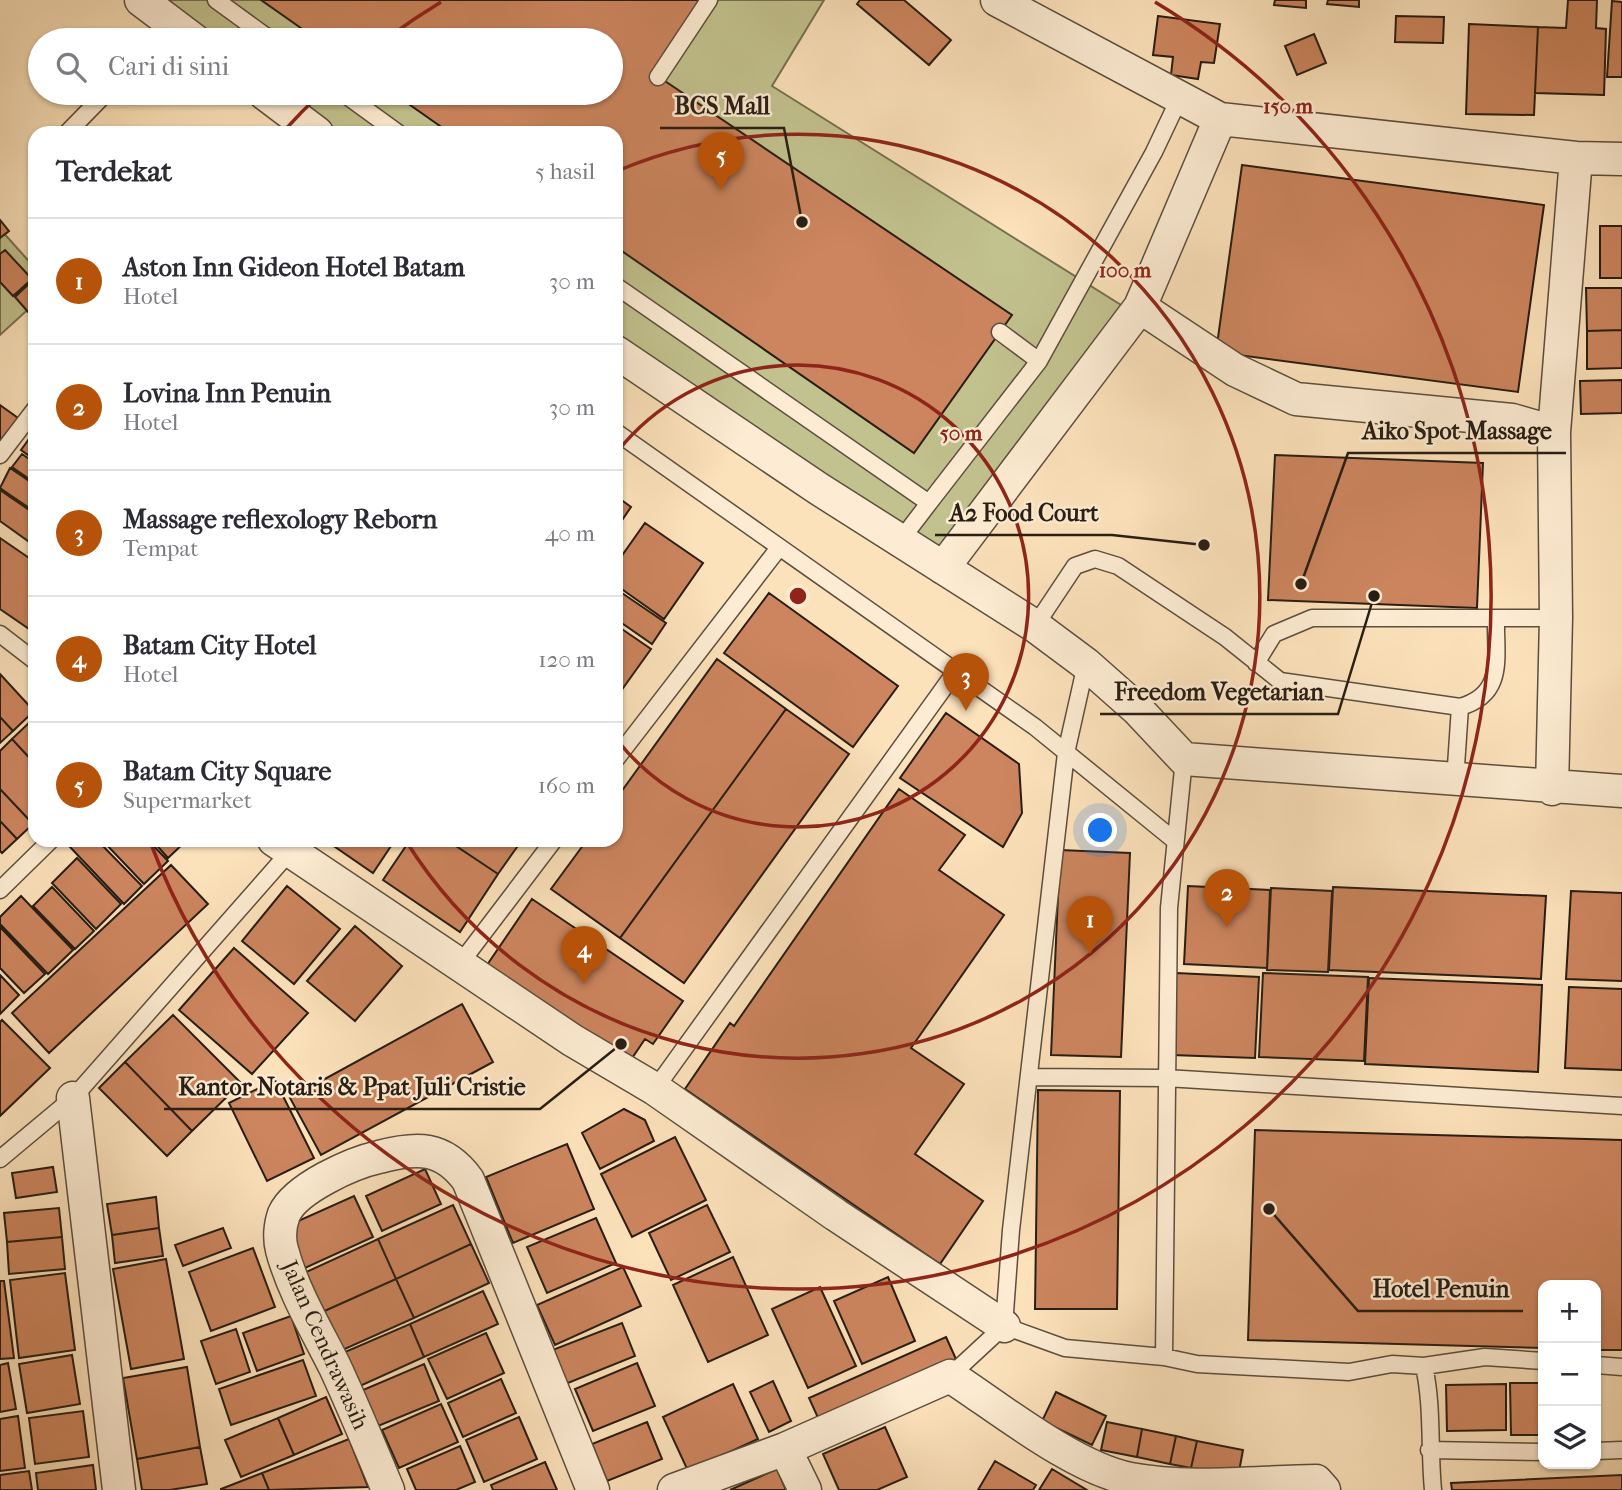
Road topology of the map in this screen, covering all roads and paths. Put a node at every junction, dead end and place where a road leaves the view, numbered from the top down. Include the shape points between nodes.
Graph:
1 (141, 0) edge
2 (216, 0) edge
3 (709, 0) edge
4 (997, 0) edge
5 (168, 28) edge
6 (254, 28) edge
7 (658, 77) dead end
8 (1180, 97) junction
9 (94, 105) edge
10 (280, 105) edge
11 (360, 105) edge
12 (1220, 119) junction
13 (74, 126) edge
14 (308, 126) edge
15 (388, 126) edge
16 (1576, 158) junction
17 (1622, 159) edge
18 (623, 291) edge
19 (1140, 307) junction
20 (1000, 332) dead end
21 (623, 357) edge
22 (1038, 361) junction
23 (28, 418) edge
24 (1554, 432) junction
25 (623, 437) edge
26 (0, 454) edge
27 (929, 503) junction
28 (900, 541) junction
29 (778, 549) junction
30 (943, 568) junction
31 (1496, 618) junction
32 (1556, 618) junction
33 (1035, 626) junction
34 (0, 634) edge
35 (28, 656) edge
36 (1256, 663) junction
37 (1086, 664) junction
38 (956, 671) junction
39 (1460, 707) junction
40 (623, 751) edge
41 (1066, 753) junction
42 (1184, 760) junction
43 (1455, 781) junction
44 (1552, 789) junction
45 (1622, 791) edge
46 (1174, 840) junction
47 (44, 847) edge
48 (284, 847) edge
49 (291, 847) edge
50 (549, 847) edge
51 (0, 890) edge
52 (458, 965) junction
53 (1029, 1077) junction
54 (1166, 1078) junction
55 (655, 1089) junction
56 (74, 1098) junction
57 (1622, 1106) edge
58 (0, 1158) edge
59 (1004, 1326) junction
60 (1164, 1357) junction
61 (1538, 1361) edge
62 (1601, 1365) edge
63 (1424, 1366) junction
64 (1622, 1367) edge
65 (950, 1376) junction
66 (785, 1449) junction
67 (1429, 1450) junction
68 (1622, 1450) edge
69 (1601, 1451) edge
70 (1538, 1452) edge
71 (119, 1490) edge
72 (388, 1490) edge
73 (593, 1490) edge
74 (674, 1490) edge
75 (805, 1490) edge
76 (1324, 1490) edge
77 (1433, 1490) edge

1 - 5 street
2 - 6 lane
3 - 7 lane
4 - 8 street
8 - 12 street
8 - 22 lane
9 - 13 lane
10 - 14 street
11 - 15 lane
12 - 16 street
12 - 19 street
16 - 17 street
16 - 24 street
18 - 27 lane
19 - 24 street via 1235,370 1296,399 1512,420
19 - 30 street
20 - 22 lane
21 - 28 street
22 - 27 lane
23 - 26 lane
24 - 32 street
25 - 29 lane
27 - 28 lane
28 - 30 street
29 - 38 lane
29 - 40 lane
30 - 33 street
31 - 32 lane
31 - 36 lane via 1312,618 1274,634
31 - 39 lane via 1490,691
32 - 44 street
33 - 36 lane via 1075,566 1104,559 1163,593
33 - 37 street
34 - 35 lane
36 - 39 lane via 1280,681
37 - 41 lane
37 - 42 street via 1138,710
38 - 41 lane
38 - 55 lane
39 - 43 lane
41 - 46 lane
41 - 53 lane
42 - 43 street
42 - 46 lane
43 - 44 street
44 - 45 street
46 - 54 lane
47 - 51 lane
48 - 56 lane
49 - 52 street
50 - 52 lane
52 - 55 street
53 - 54 lane
53 - 59 lane
54 - 57 lane
54 - 60 lane
55 - 59 street
56 - 58 lane
56 - 71 street
59 - 60 lane via 1065,1348
59 - 65 lane
60 - 63 lane via 1197,1364 1349,1372 1392,1364
61 - 63 lane via 1485,1357
62 - 64 lane
63 - 67 lane via 1430,1395
65 - 66 street
65 - 76 street via 1079,1460 1127,1478 1167,1483 1316,1481
66 - 74 street
66 - 75 street
67 - 70 lane
67 - 77 lane
68 - 69 lane
72 - 73 street, Jalan Cendrawasih via 353,1405 291,1278 281,1247 281,1228 295,1199 348,1166 408,1149 438,1154 458,1167 477,1199

